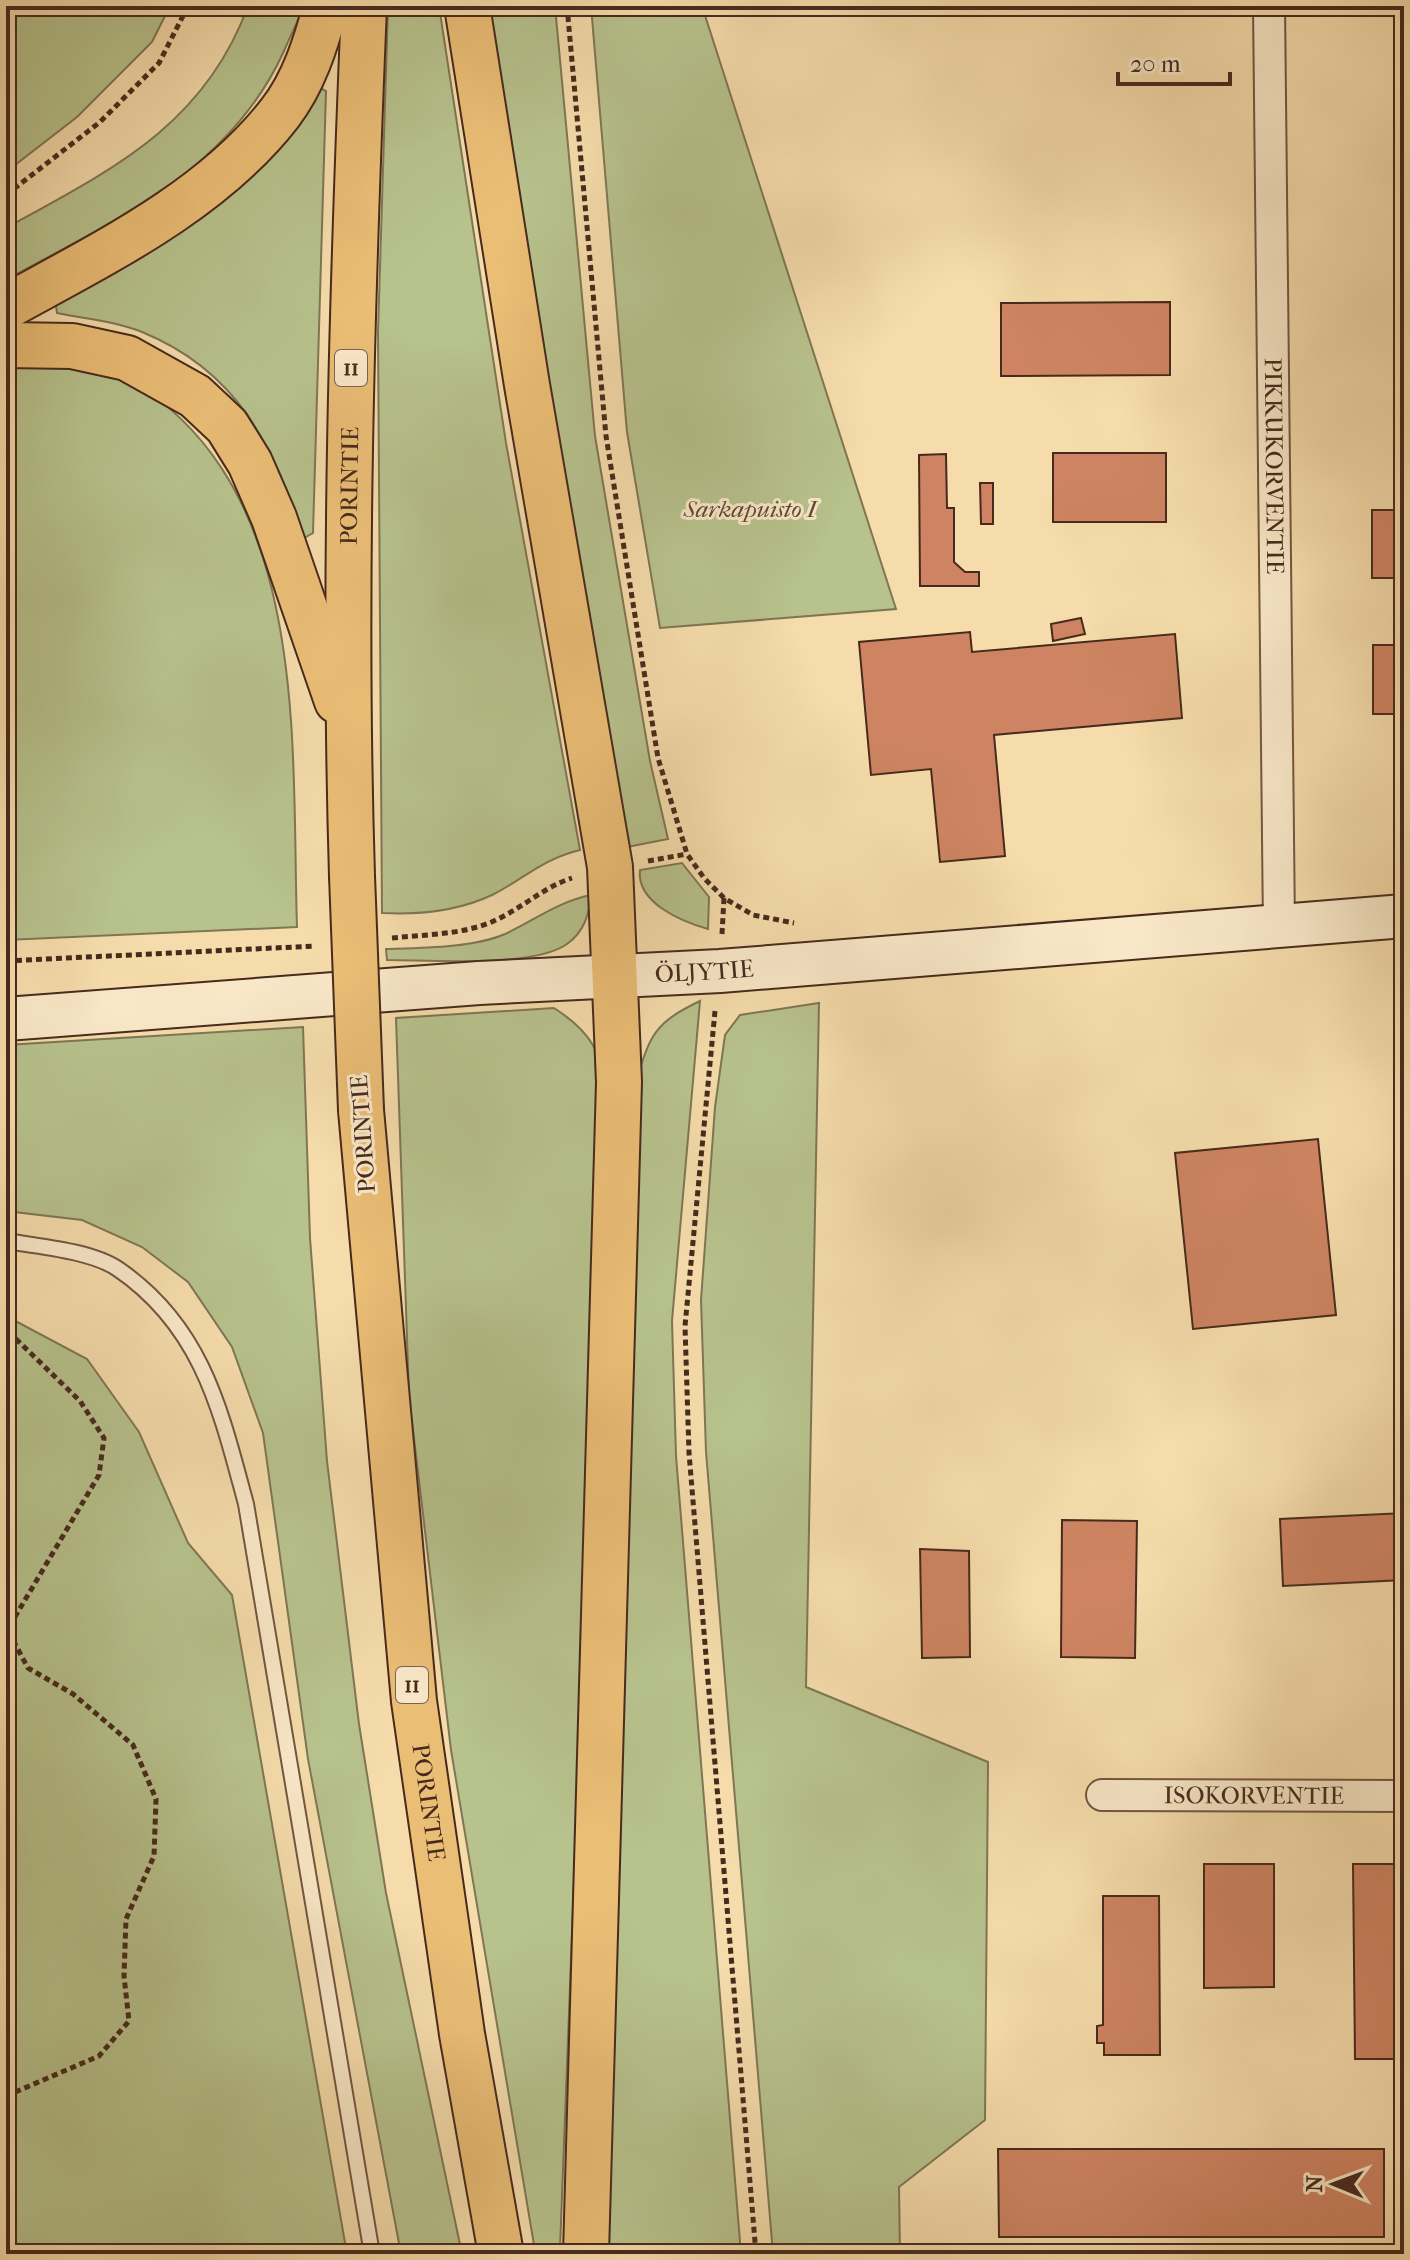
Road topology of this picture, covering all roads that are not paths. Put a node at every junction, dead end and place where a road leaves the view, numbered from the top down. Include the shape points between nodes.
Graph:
1 (326, 6) edge
2 (364, 6) edge
3 (467, 6) edge
4 (1269, 6) edge
5 (6, 307) edge
6 (6, 345) edge
7 (347, 731) junction
8 (1404, 916) edge
9 (1279, 928) junction
10 (616, 975) junction
11 (6, 1019) edge
12 (6, 1241) edge
13 (1102, 1795) dead end
14 (1404, 1796) edge
15 (372, 2254) edge
16 (501, 2254) edge
17 (586, 2254) edge

1 - 5 highway via 306,70 282,111 241,157 120,243
2 - 7 highway, PORINTIE / 11 via 352,289
3 - 10 highway via 610,867
4 - 9 street, PIKKUKORVENTIE
6 - 7 highway via 72,346 127,358 195,396 227,426 274,518
7 - 16 highway, PORINTIE / 11, bridge via 361,1110 414,1701 462,2034
8 - 9 main road, ÖLJYTIE
9 - 10 main road, ÖLJYTIE
10 - 11 main road, ÖLJYTIE
10 - 17 highway via 619,1082
12 - 15 lane via 116,1267 165,1311 200,1357 224,1421 246,1504
13 - 14 street, ISOKORVENTIE

